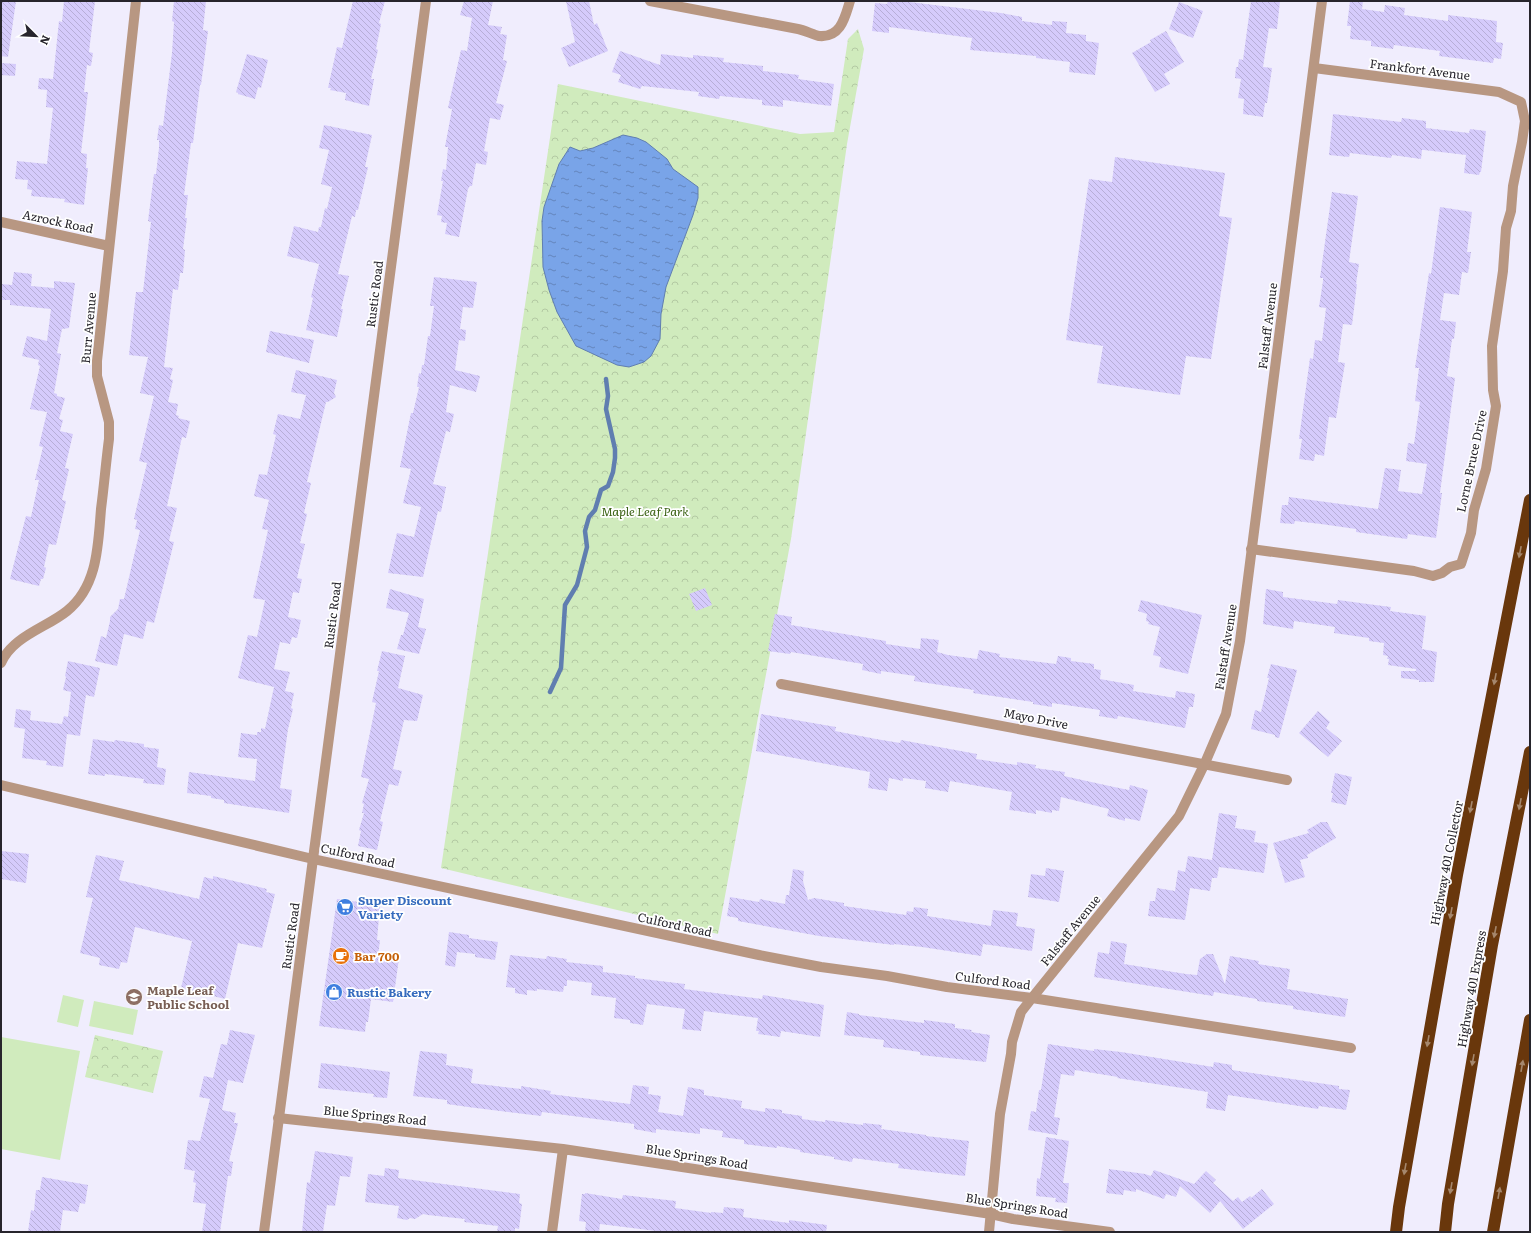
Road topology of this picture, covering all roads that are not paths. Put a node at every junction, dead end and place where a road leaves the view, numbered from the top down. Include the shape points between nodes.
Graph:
1 (136, 1) edge
2 (426, 1) edge
3 (650, 1) edge
4 (850, 1) edge
5 (1322, 1) edge
6 (1314, 68) junction
7 (1521, 102) joint
8 (1, 222) edge
9 (109, 246) junction
10 (1530, 500) edge
11 (1252, 549) junction
12 (1, 663) edge
13 (781, 684) dead end
14 (1530, 752) edge
15 (1205, 763) junction
16 (1287, 780) dead end
17 (1, 785) edge
18 (313, 859) junction
19 (1032, 998) junction
20 (1530, 1020) edge
21 (1351, 1048) dead end
22 (278, 1118) junction
23 (563, 1149) junction
24 (992, 1214) junction
25 (264, 1232) edge
26 (552, 1232) edge
27 (990, 1232) edge
28 (1110, 1232) edge
29 (1396, 1232) edge
30 (1445, 1232) edge
31 (1493, 1232) edge

1 - 9 street, Burr Avenue
2 - 18 street, Rustic Road
3 - 4 street via 809,31 819,36 834,34 839,29
5 - 6 street, Falstaff Avenue
6 - 7 street, Frankfort Avenue via 1499,92
6 - 11 street, Falstaff Avenue
7 - 11 street, Lorne Bruce Drive via 1525,121 1511,212 1506,228 1503,271 1492,346 1496,406 1486,469 1474,510 1471,533 1460,564 1433,576 1414,571
8 - 9 street, Azrock Road
9 - 12 street, Burr Avenue via 97,360 97,376 109,422 109,439 96,558 86,587 69,609 12,647
10 -> 29 highway, Highway 401 Collector via 1457,875
11 - 15 street, Falstaff Avenue via 1240,641 1226,714
13 - 15 street, Mayo Drive
14 -> 30 highway, Highway 401 Express via 1492,945
15 - 16 street, Mayo Drive
15 - 19 street, Falstaff Avenue via 1179,816
17 - 18 street, Culford Road
18 - 19 street, Culford Road via 758,955 947,987
18 - 22 street, Rustic Road
19 - 21 street, Culford Road
19 - 24 street, Falstaff Avenue via 1021,1012 1012,1042 1000,1114
31 -> 20 highway
22 - 23 street, Blue Springs Road
22 - 25 street, Rustic Road
23 - 24 street, Blue Springs Road
23 - 26 street
24 - 27 street, Falstaff Avenue
24 - 28 street, Blue Springs Road via 1013,1220

